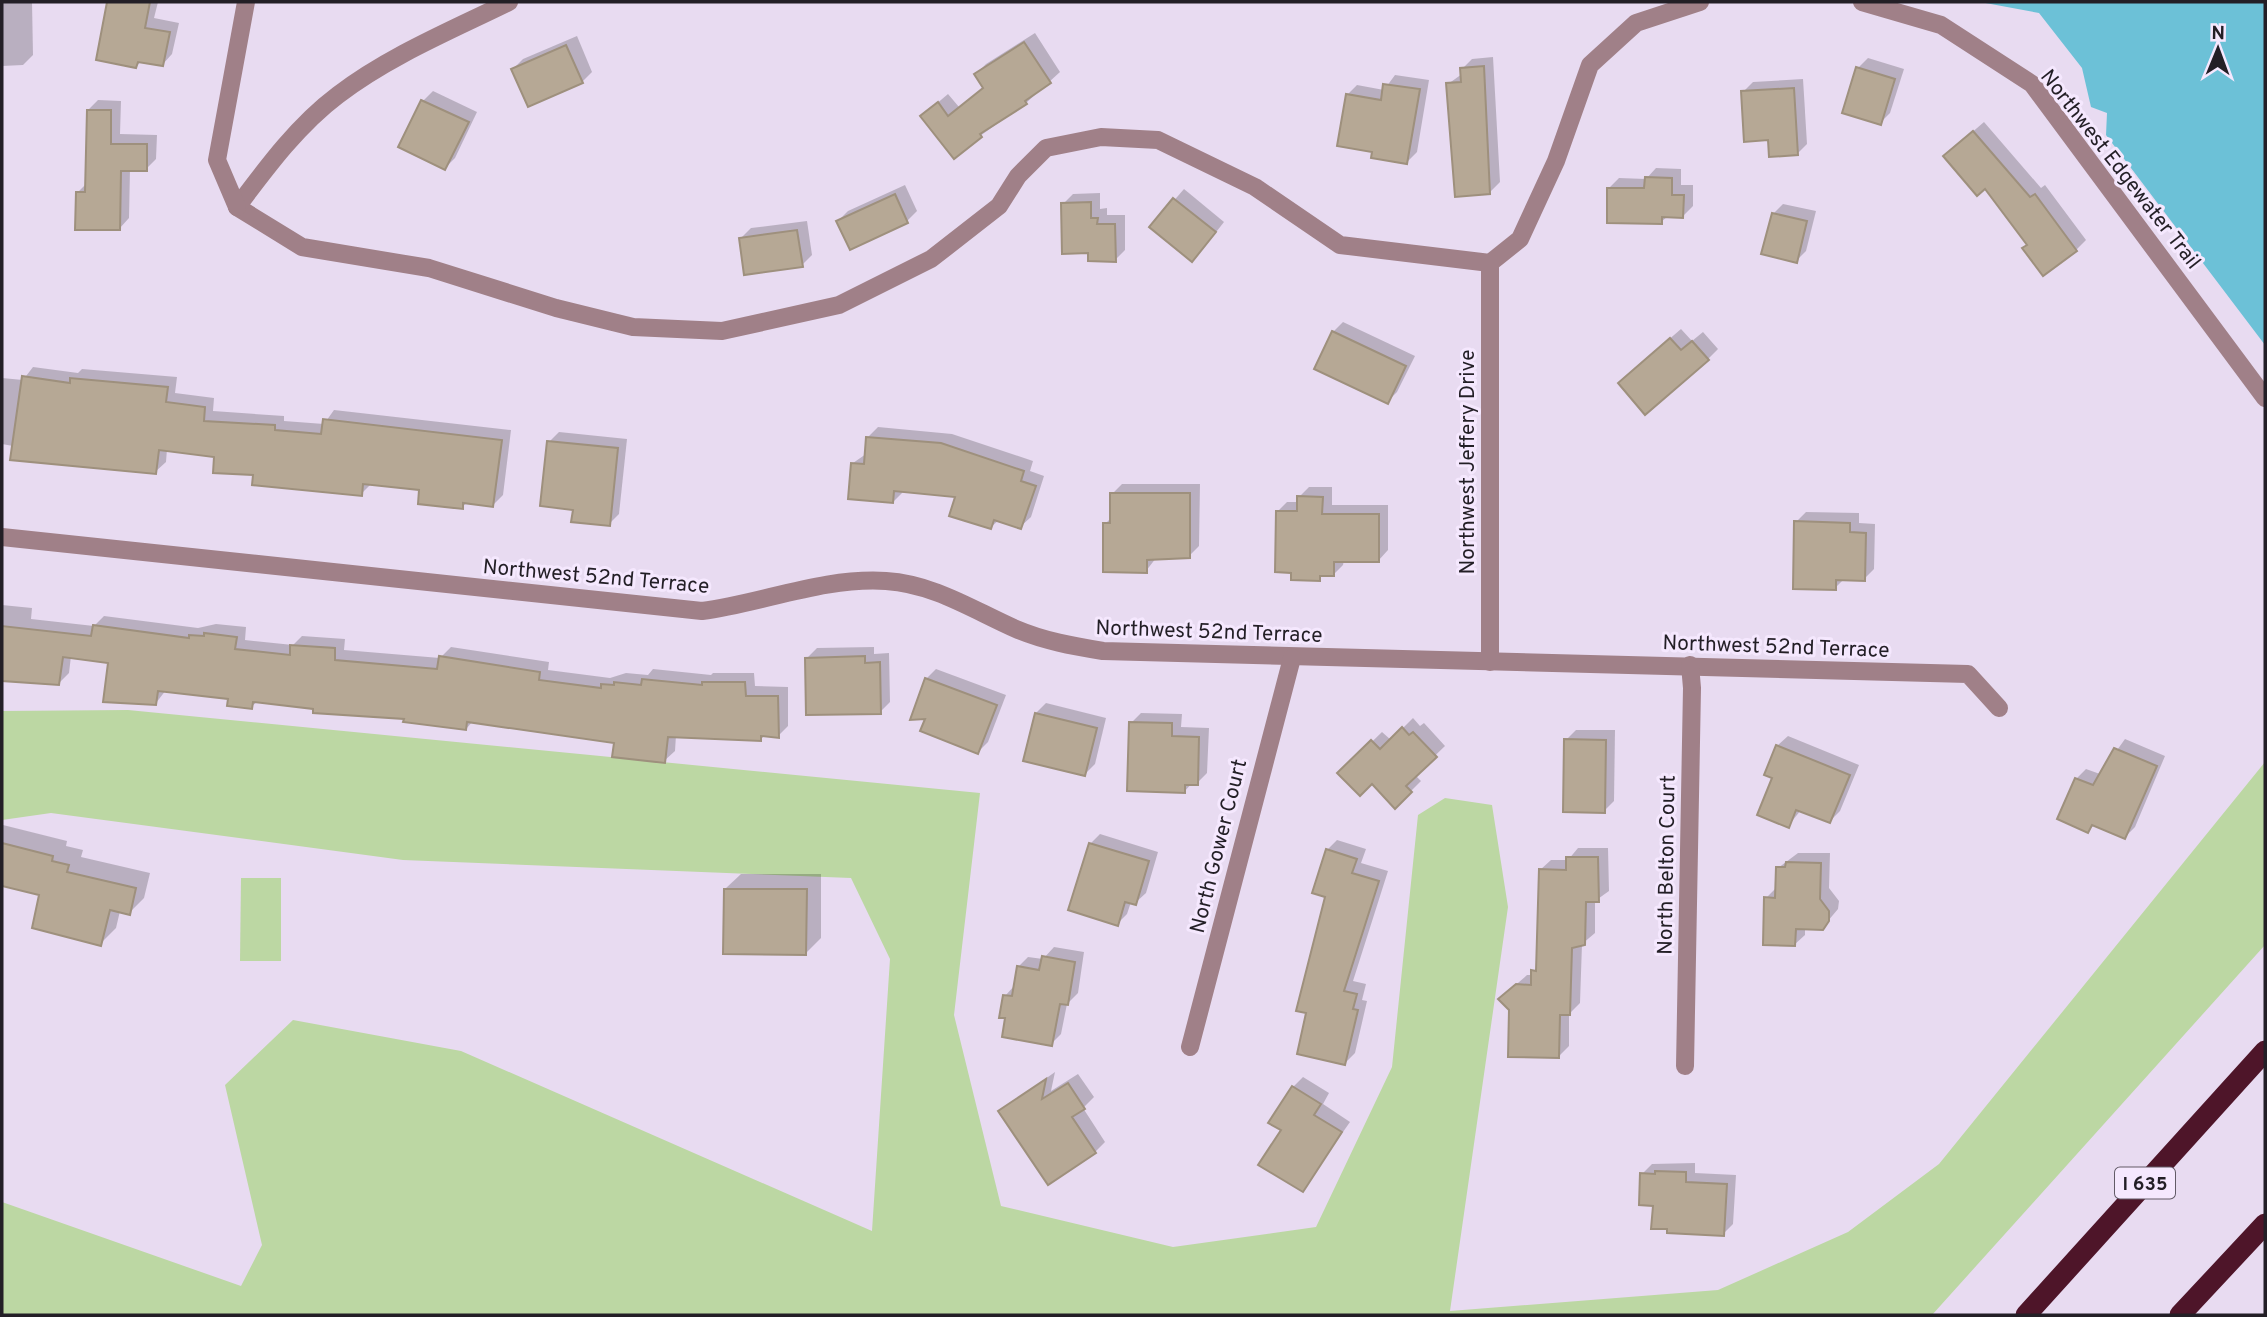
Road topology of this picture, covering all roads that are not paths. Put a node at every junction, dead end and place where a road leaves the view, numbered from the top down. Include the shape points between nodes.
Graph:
1 (246, 2) edge
2 (509, 2) edge
3 (1700, 2) edge
4 (1862, 2) edge
5 (237, 207) junction
6 (1490, 263) junction
7 (2265, 398) edge
8 (2, 537) edge
9 (1292, 658) junction
10 (1490, 662) junction
11 (1690, 665) junction
12 (1999, 708) dead end
13 (1190, 1047) dead end
14 (2265, 1051) edge
15 (1685, 1066) dead end
16 (2265, 1224) edge
17 (2025, 1315) edge
18 (2180, 1315) edge

1 - 5 street via 217,160
2 - 5 street via 412,50 337,95 278,153
3 - 6 street via 1636,23 1590,65 1556,161 1520,239
4 - 7 street, Northwest Edgewater Trail via 1941,25 2032,84
5 - 6 street via 302,247 429,268 633,327 722,331 839,305 931,259 999,206 1018,176 1046,148 1101,137 1158,140 1255,187 1340,245
6 - 10 street, Northwest Jeffery Drive
8 - 9 street, Northwest 52nd Terrace via 702,611 818,586 887,581 956,598 1016,629 1057,643 1103,652
9 - 10 street, Northwest 52nd Terrace
9 - 13 street, North Gower Court
10 - 11 street, Northwest 52nd Terrace
11 - 12 street, Northwest 52nd Terrace via 1968,674
11 - 15 street, North Belton Court
14 - 17 highway, I 635
16 - 18 highway

